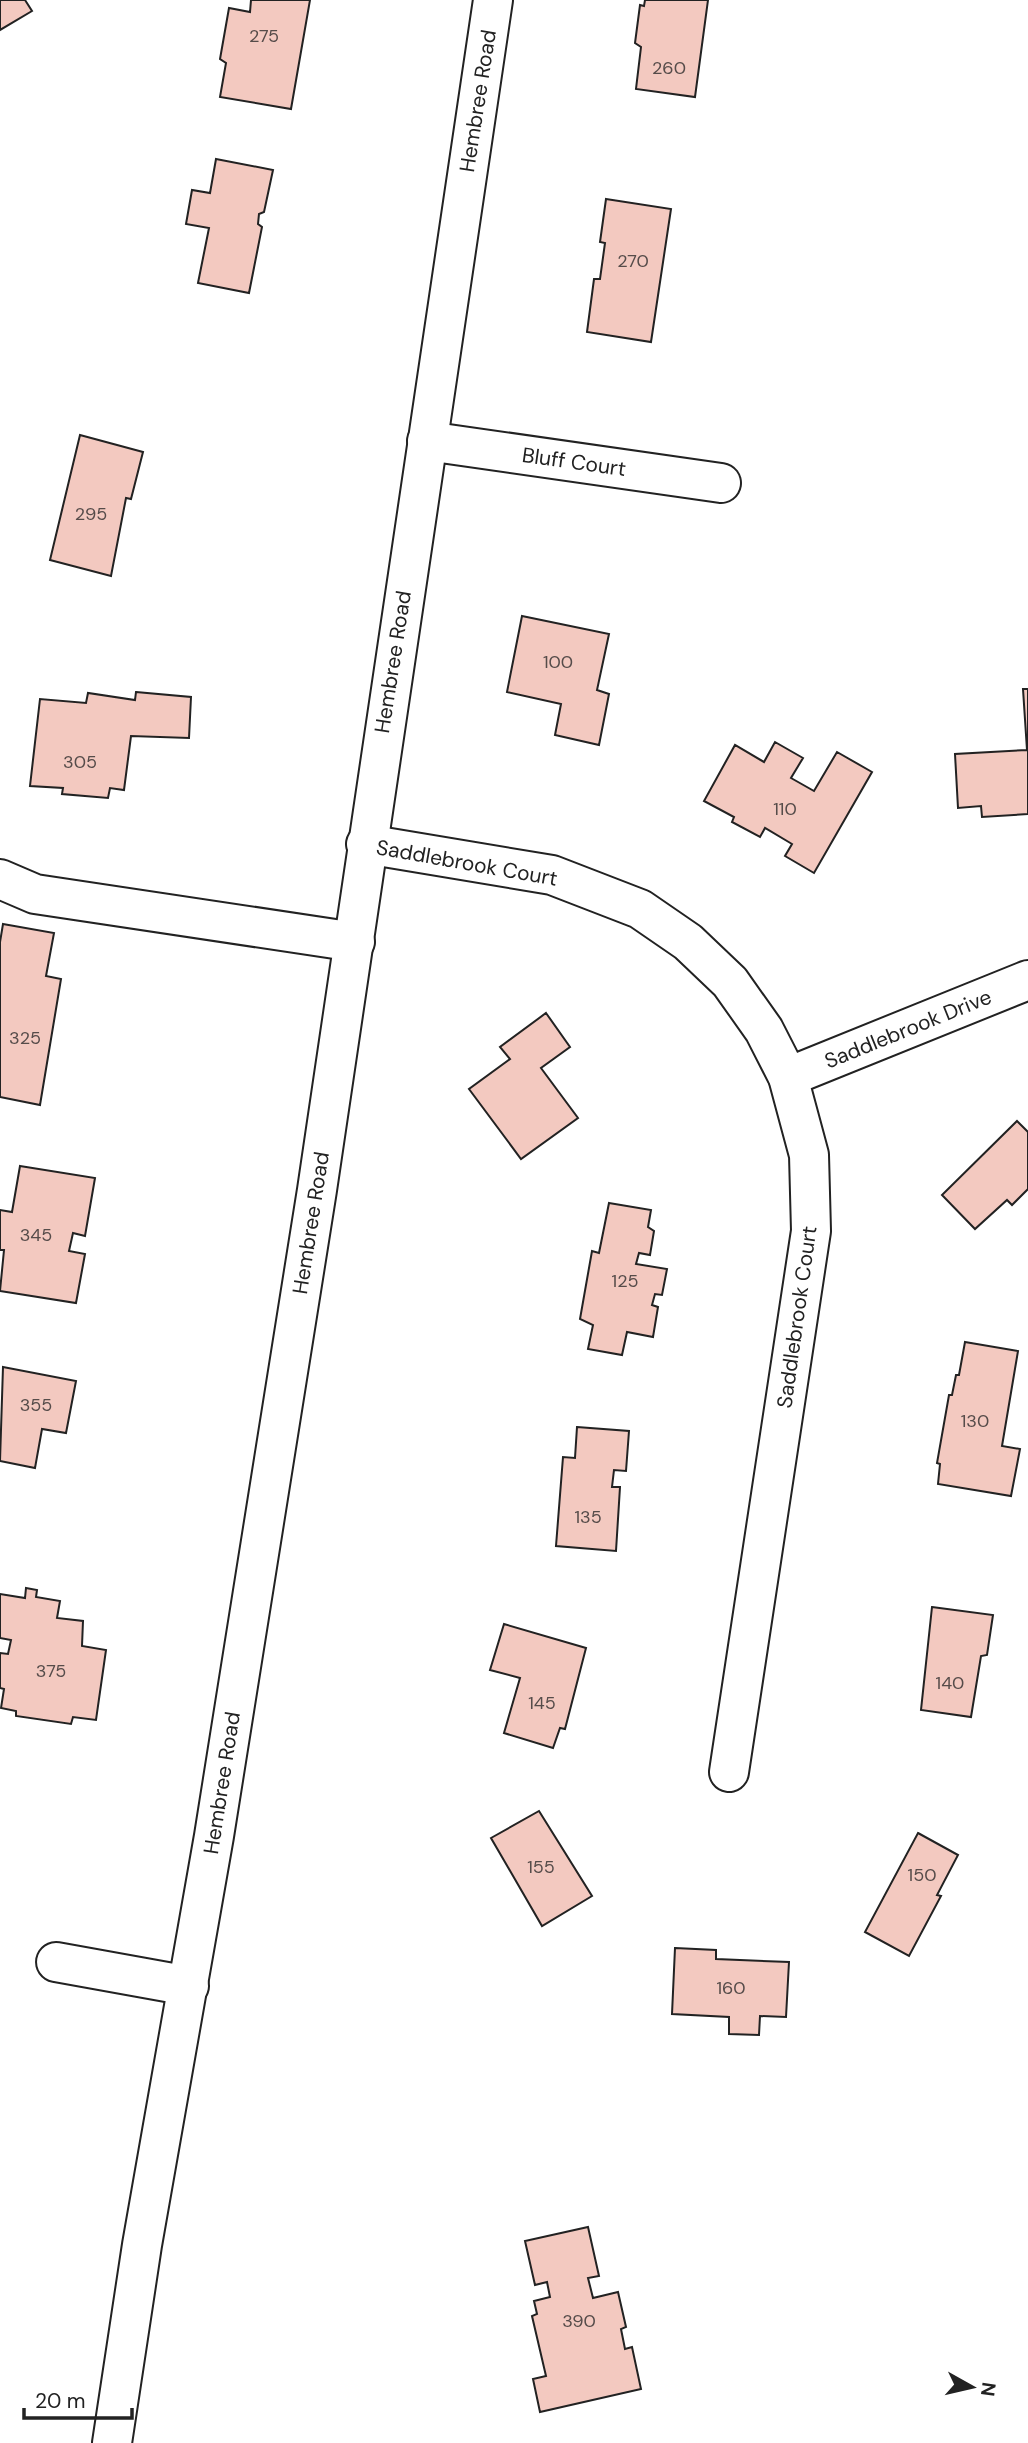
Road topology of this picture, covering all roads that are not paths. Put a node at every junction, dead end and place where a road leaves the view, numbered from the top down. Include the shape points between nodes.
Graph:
1 (493, 0) edge
2 (427, 440) junction
3 (721, 483) dead end
4 (366, 844) junction
5 (0, 879) edge
6 (355, 942) junction
7 (1028, 980) edge
8 (788, 1077) junction
9 (729, 1772) dead end
10 (56, 1962) dead end
11 (189, 1986) junction
12 (112, 2443) edge

1 - 2 street, Hembree Road
2 - 3 street, Bluff Court
2 - 4 street, Hembree Road
4 - 6 street, Hembree Road
4 - 8 street, Saddlebrook Court via 552,875 640,909 688,942 730,982 764,1030
5 - 6 street via 35,894
6 - 11 street, Hembree Road
7 - 8 street, Saddlebrook Drive
8 - 9 street, Saddlebrook Court via 809,1155 811,1231
10 - 11 street
11 - 12 street, Hembree Road

